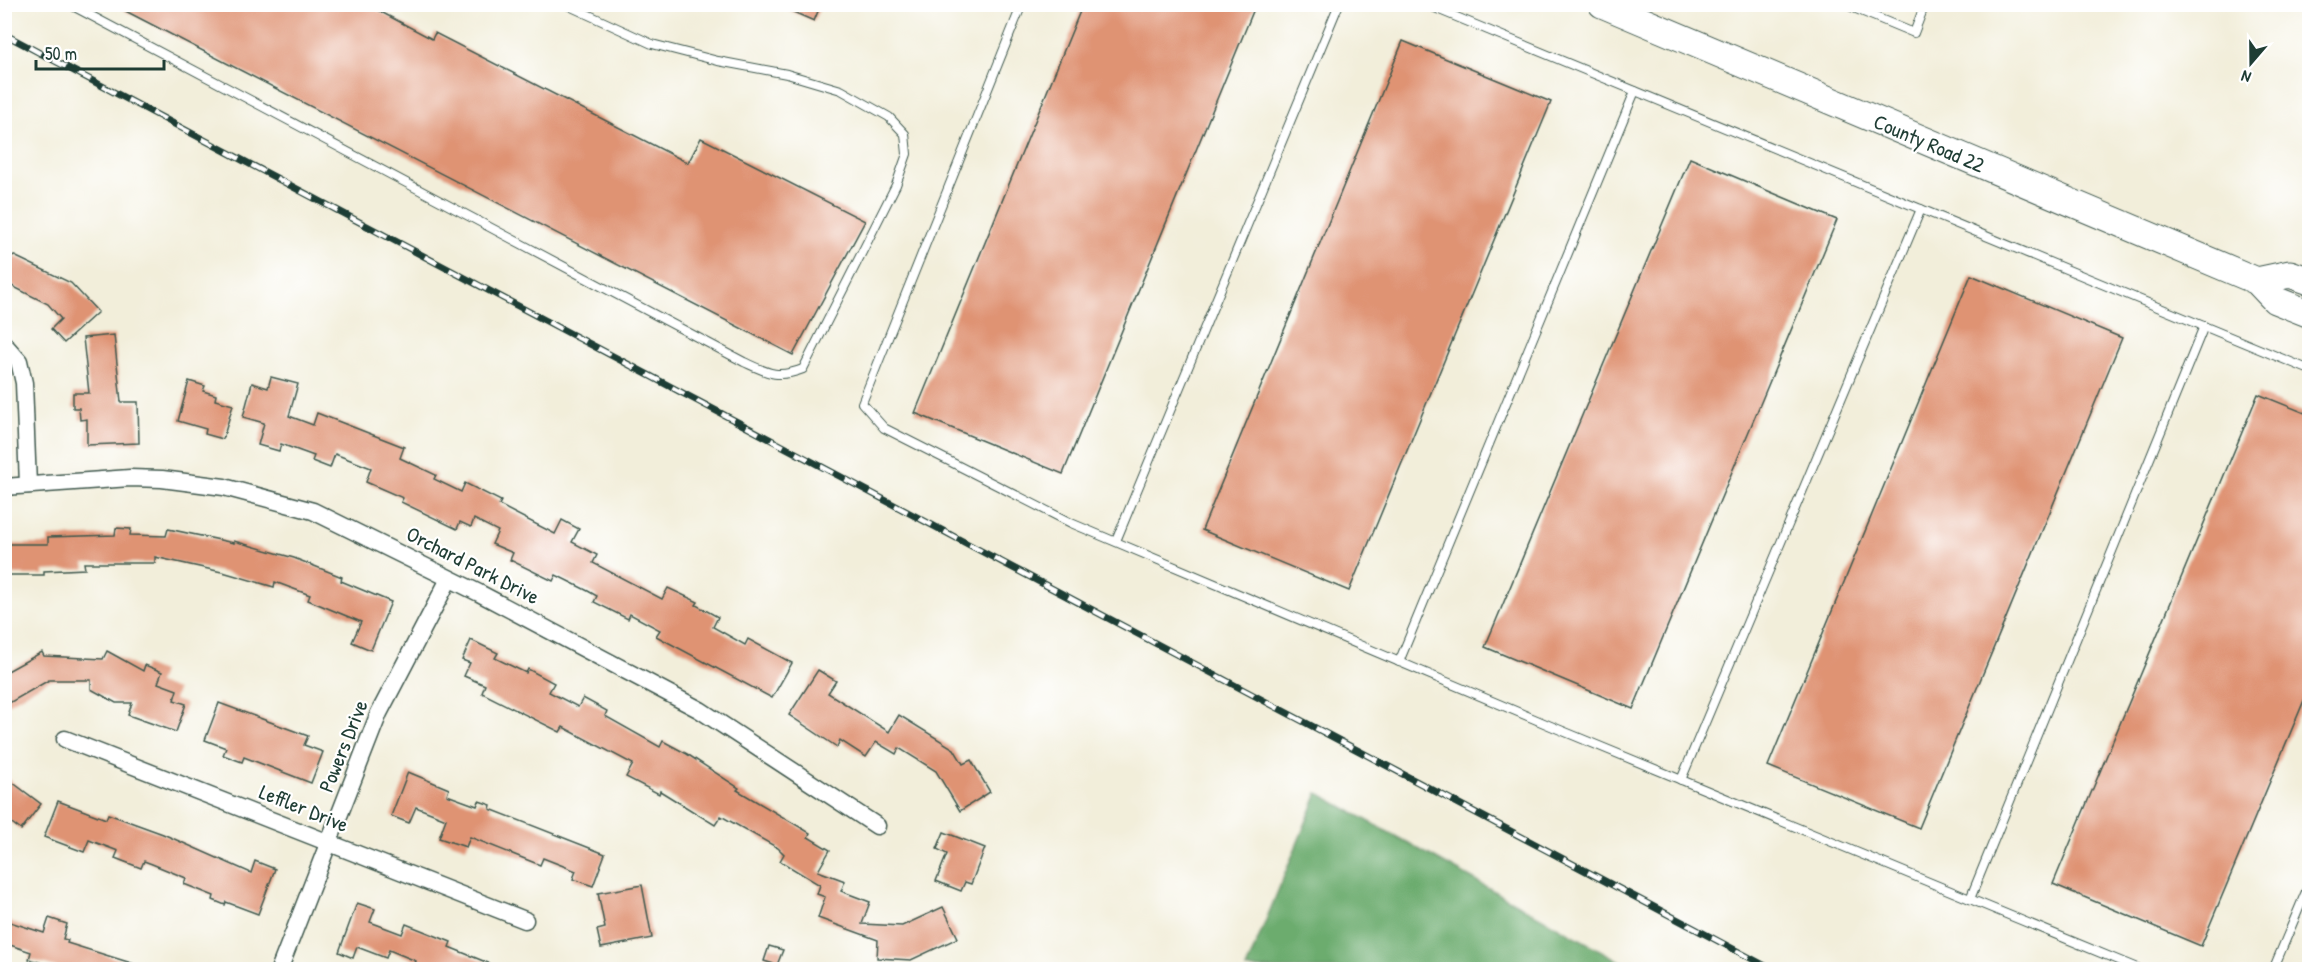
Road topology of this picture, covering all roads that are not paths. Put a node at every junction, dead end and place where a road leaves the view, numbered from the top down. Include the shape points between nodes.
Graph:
1 (69, 4) edge
2 (565, 4) edge
3 (1022, 4) edge
4 (1339, 4) edge
5 (1425, 4) edge
6 (1602, 4) edge
7 (1844, 4) edge
8 (1925, 4) edge
9 (1635, 91) junction
10 (1921, 209) junction
11 (2257, 281) junction
12 (2310, 281) edge
13 (2310, 314) edge
14 (2204, 326) junction
15 (4, 344) edge
16 (2310, 370) edge
17 (28, 485) junction
18 (4, 487) edge
19 (1116, 541) junction
20 (449, 579) junction
21 (1399, 662) junction
22 (65, 739) dead end
23 (1681, 780) junction
24 (877, 826) dead end
25 (329, 842) junction
26 (2310, 882) edge
27 (1970, 899) junction
28 (525, 920) dead end
29 (279, 969) edge
30 (2142, 969) edge
31 (2273, 969) edge

1 - 2 lane via 744,362 769,374 786,375 803,369 897,185 907,154 905,134 889,117 841,90 787,74 652,45
3 - 19 lane via 862,403 884,428 1071,523
4 - 19 lane
5 - 9 lane
6 - 11 main road, County Road 22
7 - 8 lane via 1914,33
9 - 10 lane
9 - 21 lane
10 - 14 lane
10 - 23 lane
11 - 12 main road via 2290,273
11 - 13 main road, County Road 22 via 2275,300
14 - 16 lane
14 - 27 lane
15 - 17 street via 18,361 24,383
17 - 18 street, Orchard Park Drive
17 - 20 street, Orchard Park Drive via 130,478 224,486 313,511
19 - 21 lane
20 - 24 street, Orchard Park Drive via 700,710
20 - 25 street, Powers Drive via 379,713
21 - 23 lane
22 - 25 street, Leffler Drive
23 - 27 lane
25 - 28 street, Leffler Drive
25 - 29 street, Powers Drive
26 - 31 lane
27 - 30 lane

